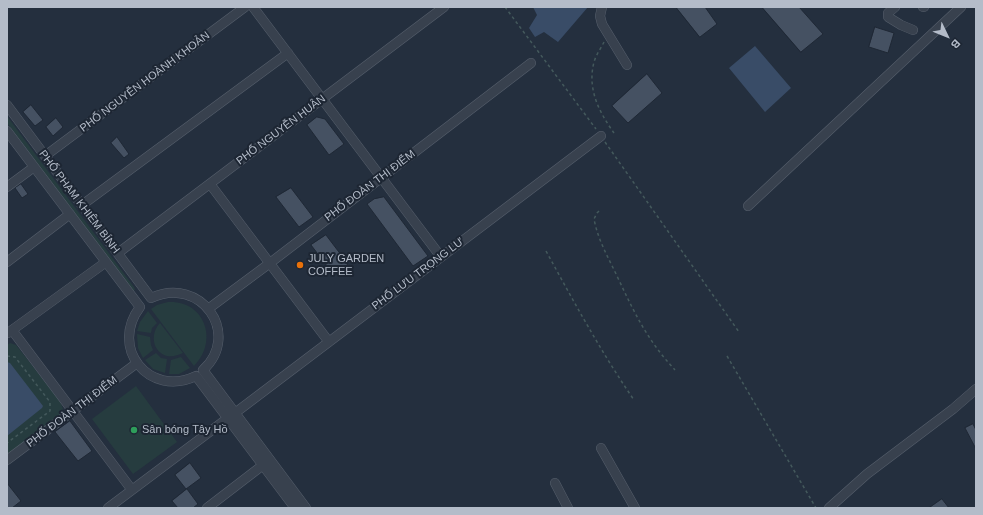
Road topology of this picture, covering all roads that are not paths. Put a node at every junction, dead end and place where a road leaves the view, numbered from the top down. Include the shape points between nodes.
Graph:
1 (245, 7) edge
2 (254, 7) edge
3 (444, 7) edge
4 (602, 7) edge
5 (895, 7) edge
6 (961, 7) edge
7 (913, 30) dead end
8 (288, 52) junction
9 (531, 63) dead end
10 (627, 65) dead end
11 (322, 99) junction
12 (7, 105) edge
13 (7, 131) edge
14 (601, 136) road end
15 (45, 156) junction
16 (34, 167) junction
17 (381, 177) junction
18 (210, 184) junction
19 (7, 187) edge
20 (82, 205) junction
21 (748, 206) dead end
22 (70, 214) junction
23 (118, 253) junction
24 (441, 257) junction
25 (7, 262) edge
26 (106, 262) junction
27 (270, 263) junction
28 (208, 309) junction
29 (9, 332) edge
30 (329, 342) junction
31 (137, 363) junction
32 (199, 373) junction
33 (976, 389) edge
34 (72, 411) junction
35 (231, 416) junction
36 (601, 448) dead end
37 (7, 460) edge
38 (263, 465) junction
39 (554, 483) dead end
40 (132, 490) junction
41 (108, 508) edge
42 (206, 508) edge
43 (295, 508) edge
44 (306, 508) edge
45 (568, 508) edge
46 (635, 508) edge
47 (829, 508) edge

1 - 15 street, PHỐ NGUYỄN HOÀNH KHOẢN
2 - 8 street
3 - 11 street, PHỐ NGUYỄN HUÂN
4 - 10 street via 602,24
5 - 7 street via 888,13 888,17
6 - 21 street
8 - 11 street
8 - 20 street
9 - 17 street, PHỐ ĐOÀN THỊ ĐIỂM
11 - 17 street
11 - 18 street, PHỐ NGUYỄN HUÂN
12 - 15 street, PHỐ PHẠM KHIÊM BÍNH
13 - 16 street, PHỐ PHẠM KHIÊM BÍNH
14 - 24 street, PHỐ LƯU TRỌNG LƯ
15 - 20 street, PHỐ PHẠM KHIÊM BÍNH
16 - 19 street
16 - 22 street, PHỐ PHẠM KHIÊM BÍNH
17 - 24 street
17 - 27 street, PHỐ ĐOÀN THỊ ĐIỂM
18 - 23 street, PHỐ NGUYỄN HUÂN
18 - 27 street
20 - 23 street, PHỐ PHẠM KHIÊM BÍNH
22 - 25 street
22 - 26 street, PHỐ PHẠM KHIÊM BÍNH
23 - 28 street, PHỐ PHẠM KHIÊM BÍNH via 151,298 171,292 185,294 198,299
24 - 30 street, PHỐ LƯU TRỌNG LƯ
26 - 29 street
26 - 31 street, PHỐ PHẠM KHIÊM BÍNH via 140,307 132,319 129,332 129,346
27 - 28 street, PHỐ ĐOÀN THỊ ĐIỂM
27 - 30 street
28 - 32 street via 215,320 218,339 213,357
29 - 34 street
30 - 35 street, PHỐ LƯU TRỌNG LƯ
31 - 32 street via 149,374 168,382 182,381
31 - 34 street, PHỐ ĐOÀN THỊ ĐIỂM
32 - 35 street
33 - 47 street via 867,474
34 - 37 street, PHỐ ĐOÀN THỊ ĐIỂM
34 - 40 street
35 - 38 street
35 - 40 street, PHỐ LƯU TRỌNG LƯ
35 - 44 street
36 - 46 street
38 - 42 street
38 - 43 street
39 - 45 street
40 - 41 street, PHỐ LƯU TRỌNG LƯ

